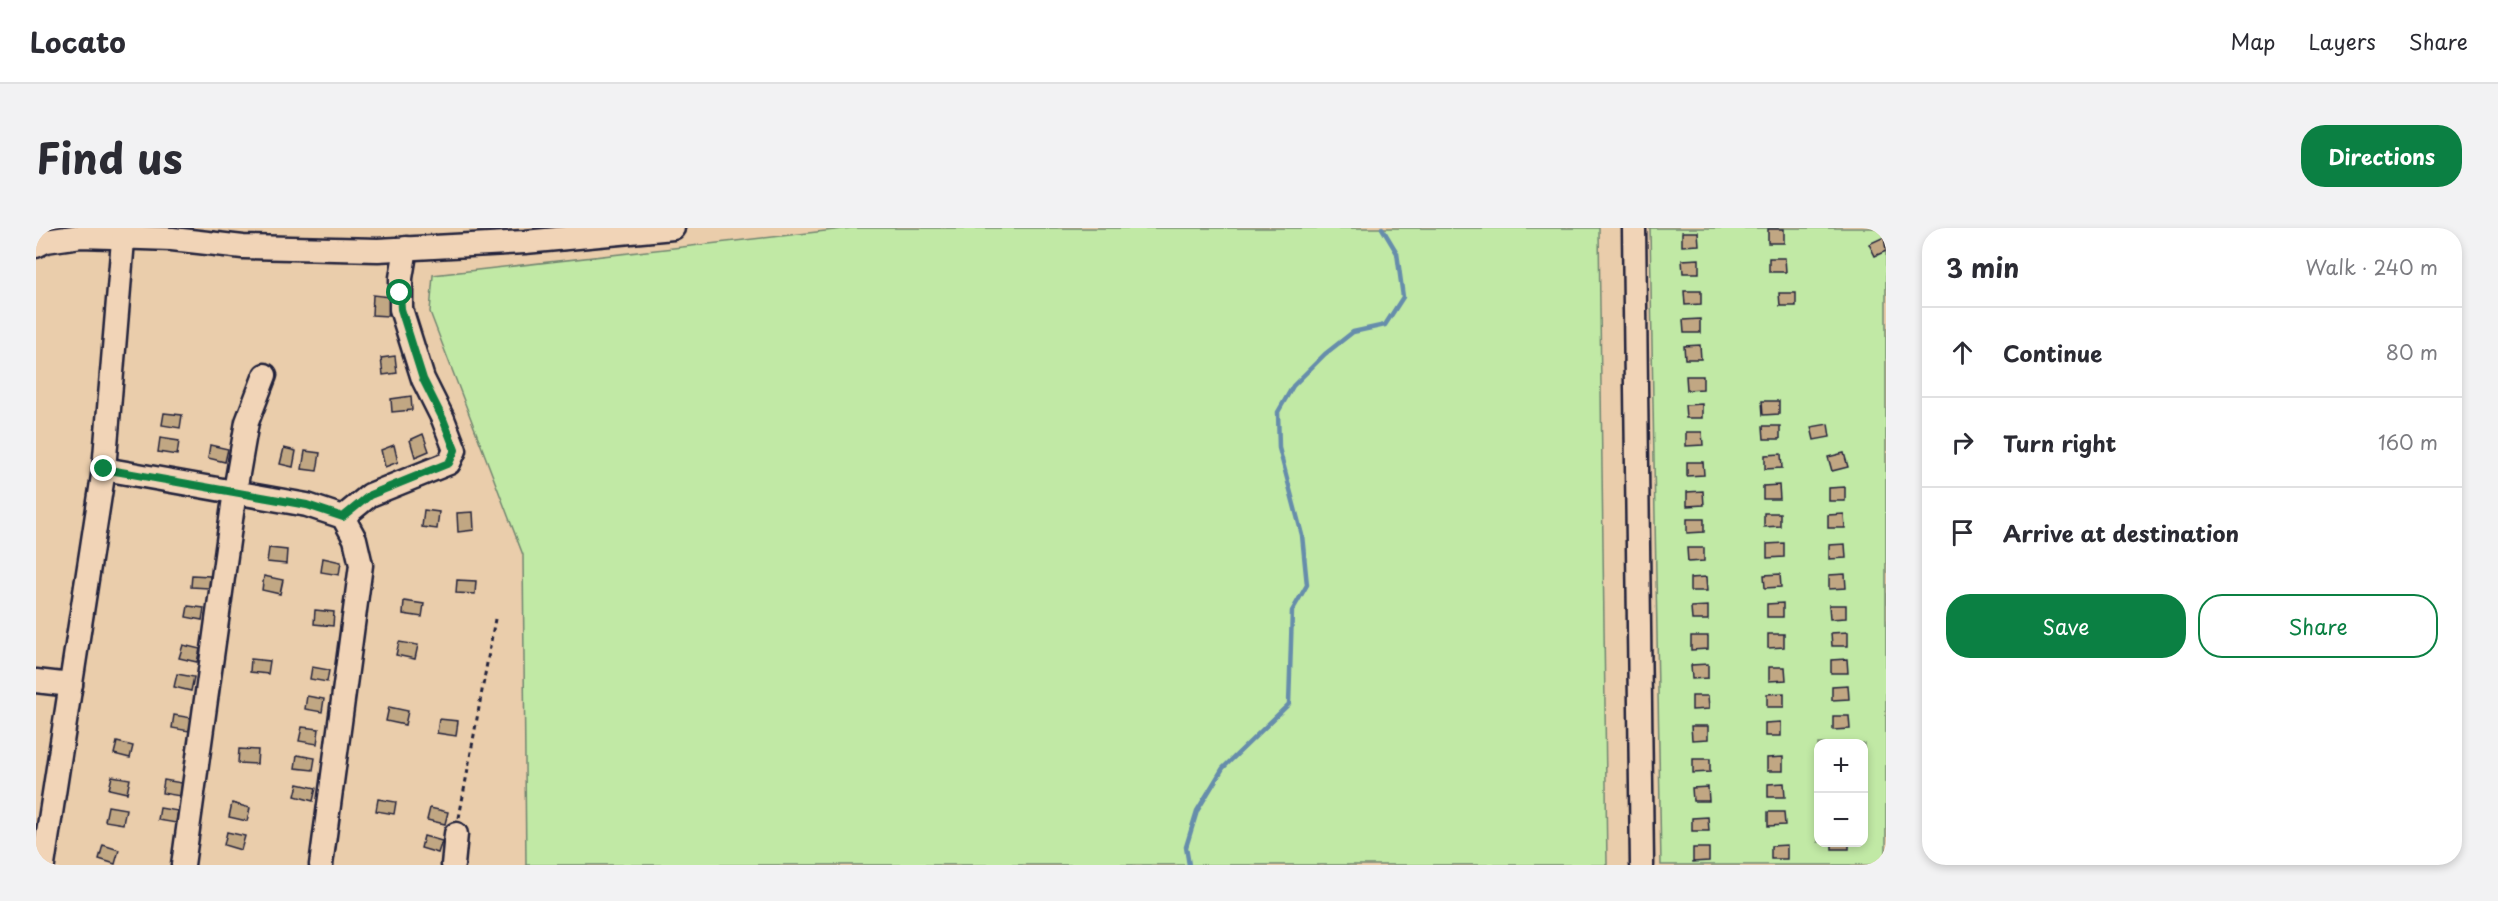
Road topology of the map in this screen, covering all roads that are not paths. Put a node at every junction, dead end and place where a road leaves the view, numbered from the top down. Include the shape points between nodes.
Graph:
1 (673, 228) edge
2 (1634, 228) edge
3 (124, 232) edge
4 (39, 241) edge
5 (406, 248) junction
6 (265, 375) dead end
7 (104, 469) junction
8 (235, 491) junction
9 (343, 517) junction
10 (36, 681) edge
11 (71, 685) junction
12 (43, 812) edge
13 (456, 834) road end
14 (43, 865) edge
15 (183, 865) edge
16 (321, 865) edge
17 (453, 865) edge
18 (1642, 865) edge

1 - 5 street
2 - 18 street
3 - 4 street
3 - 5 street via 243,247
3 - 7 street
5 - 9 street via 401,309 423,379 455,450 449,463 370,495
6 - 8 street via 247,422
7 - 8 street
7 - 11 street
8 - 9 street via 307,505
8 - 15 street
9 - 16 street via 356,539 361,566
10 - 11 street
11 - 12 street
12 - 14 street
13 - 17 street

